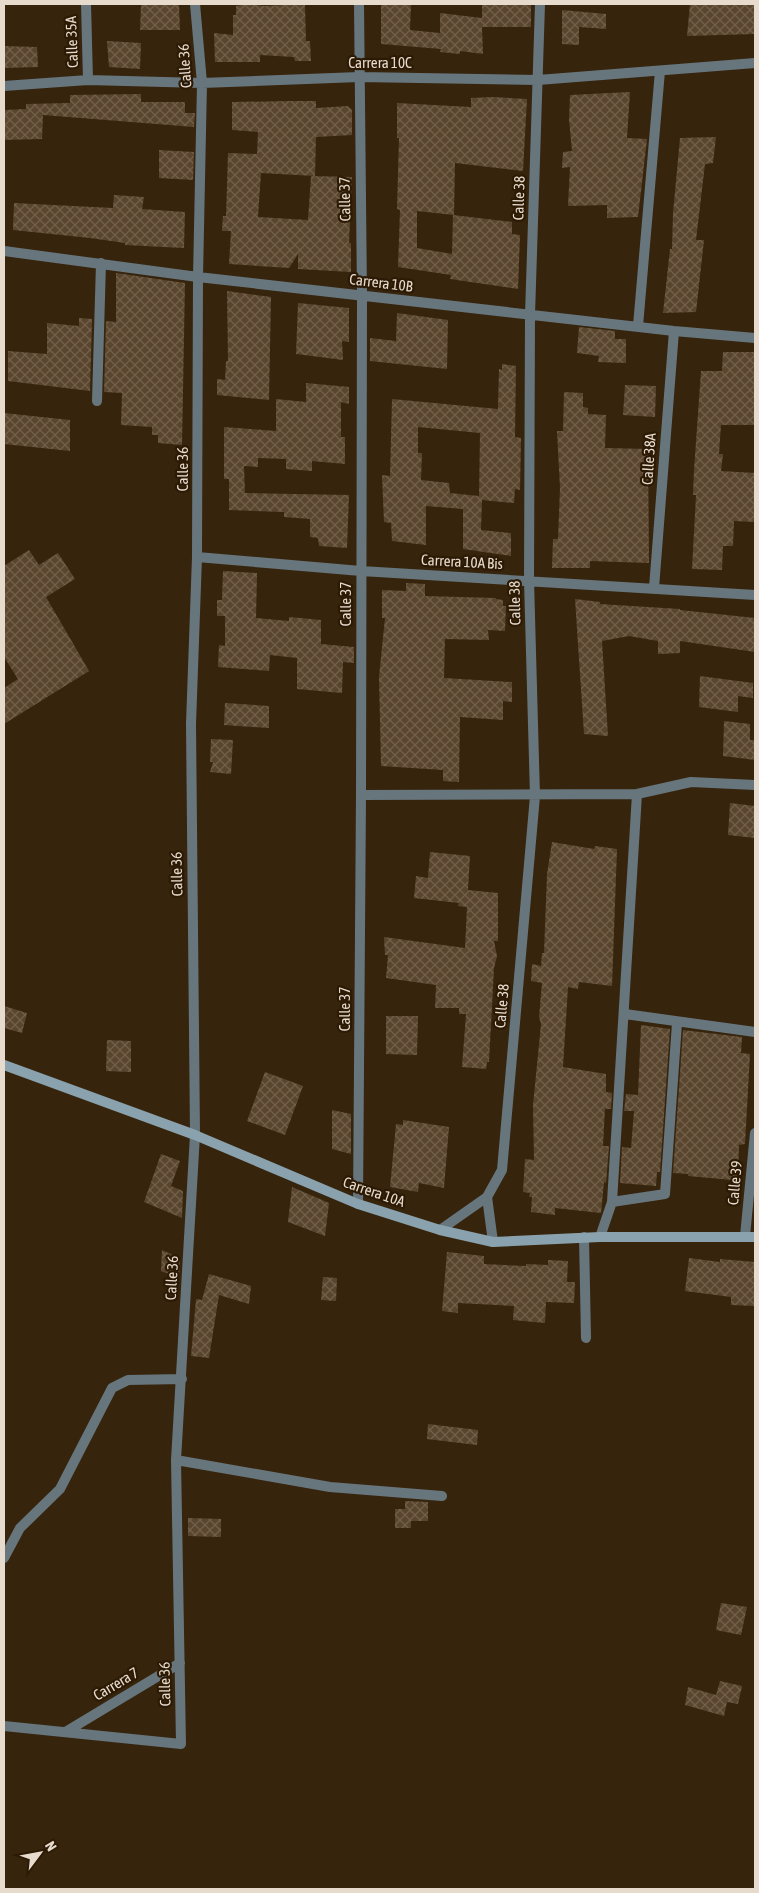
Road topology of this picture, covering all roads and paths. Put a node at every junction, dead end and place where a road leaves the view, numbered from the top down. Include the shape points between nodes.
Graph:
1 (86, 4) edge
2 (195, 4) edge
3 (359, 4) edge
4 (540, 4) edge
5 (755, 63) edge
6 (660, 71) junction
7 (359, 77) junction
8 (88, 80) junction
9 (538, 80) junction
10 (202, 83) junction
11 (4, 86) edge
12 (4, 251) edge
13 (101, 263) junction
14 (198, 277) junction
15 (362, 296) junction
16 (530, 316) junction
17 (638, 326) junction
18 (674, 331) junction
19 (755, 338) edge
20 (97, 401) dead end
21 (197, 557) junction
22 (361, 571) junction
23 (529, 580) junction
24 (654, 588) junction
25 (755, 595) edge
26 (755, 785) edge
27 (637, 794) junction
28 (361, 795) junction
29 (535, 796) junction
30 (625, 1014) junction
31 (677, 1023) junction
32 (755, 1032) edge
33 (4, 1065) edge
34 (755, 1133) edge
35 (195, 1136) junction
36 (487, 1197) junction
37 (612, 1202) junction
38 (358, 1204) junction
39 (440, 1230) junction
40 (750, 1236) edge
41 (584, 1237) junction
42 (600, 1237) junction
43 (493, 1242) junction
44 (586, 1338) dead end
45 (182, 1380) junction
46 (176, 1460) junction
47 (442, 1496) dead end
48 (4, 1558) edge
49 (180, 1663) junction
50 (4, 1726) edge
51 (67, 1731) junction

1 - 8 street, Calle 35A
2 - 10 street, Calle 36
3 - 7 street, Calle 37
4 - 9 street, Calle 38
5 - 6 street, Carrera 10C
6 - 9 street, Carrera 10C
6 - 17 street
7 - 9 street, Carrera 10C
7 - 10 street, Carrera 10C
7 - 15 street, Calle 37
8 - 10 street, Carrera 10C
8 - 11 street, Carrera 10C
9 - 16 street, Calle 38
10 - 14 street, Calle 36
12 - 13 street, Carrera 10B
13 - 14 street, Carrera 10B
13 - 20 street
14 - 15 street, Carrera 10B
14 - 21 street, Calle 36
15 - 16 street, Carrera 10B
15 - 22 street, Calle 37
16 - 17 street, Carrera 10B
16 - 23 street, Calle 38
17 - 18 street, Carrera 10B
18 - 19 street, Carrera 10B
18 - 24 street, Calle 38A
21 - 22 street, Carrera 10A Bis
21 - 35 street, Calle 36 via 191,724
22 - 23 street, Carrera 10A Bis
22 - 28 street, Calle 37
23 - 24 street, Carrera 10A Bis
23 - 29 street, Calle 38
24 - 25 street, Carrera 10A Bis
26 - 27 street via 691,782
27 - 29 street
27 - 30 street
28 - 29 street
28 - 38 street, Calle 37
29 - 36 street, Calle 38 via 502,1170
30 - 31 street
30 - 37 street
31 - 32 street
31 - 37 street via 665,1194
33 - 35 street, Carrera 10A
34 - 40 street, Calle 39
35 - 38 street, Carrera 10A
35 - 45 street, Calle 36
36 - 39 street
36 - 43 street
37 - 42 street
38 - 39 street, Carrera 10A
39 - 43 street, Carrera 10A
40 - 42 street, Carrera 10A
41 - 42 street, Carrera 10A
41 - 43 street, Carrera 10A
41 - 44 street
45 - 46 street, Calle 36
45 - 48 street via 128,1380 112,1388 60,1489 20,1528
46 - 47 street via 330,1487
46 - 49 street, Calle 36
49 - 51 street, Carrera 7
49 - 51 street, Calle 36 via 181,1744
50 - 51 street

